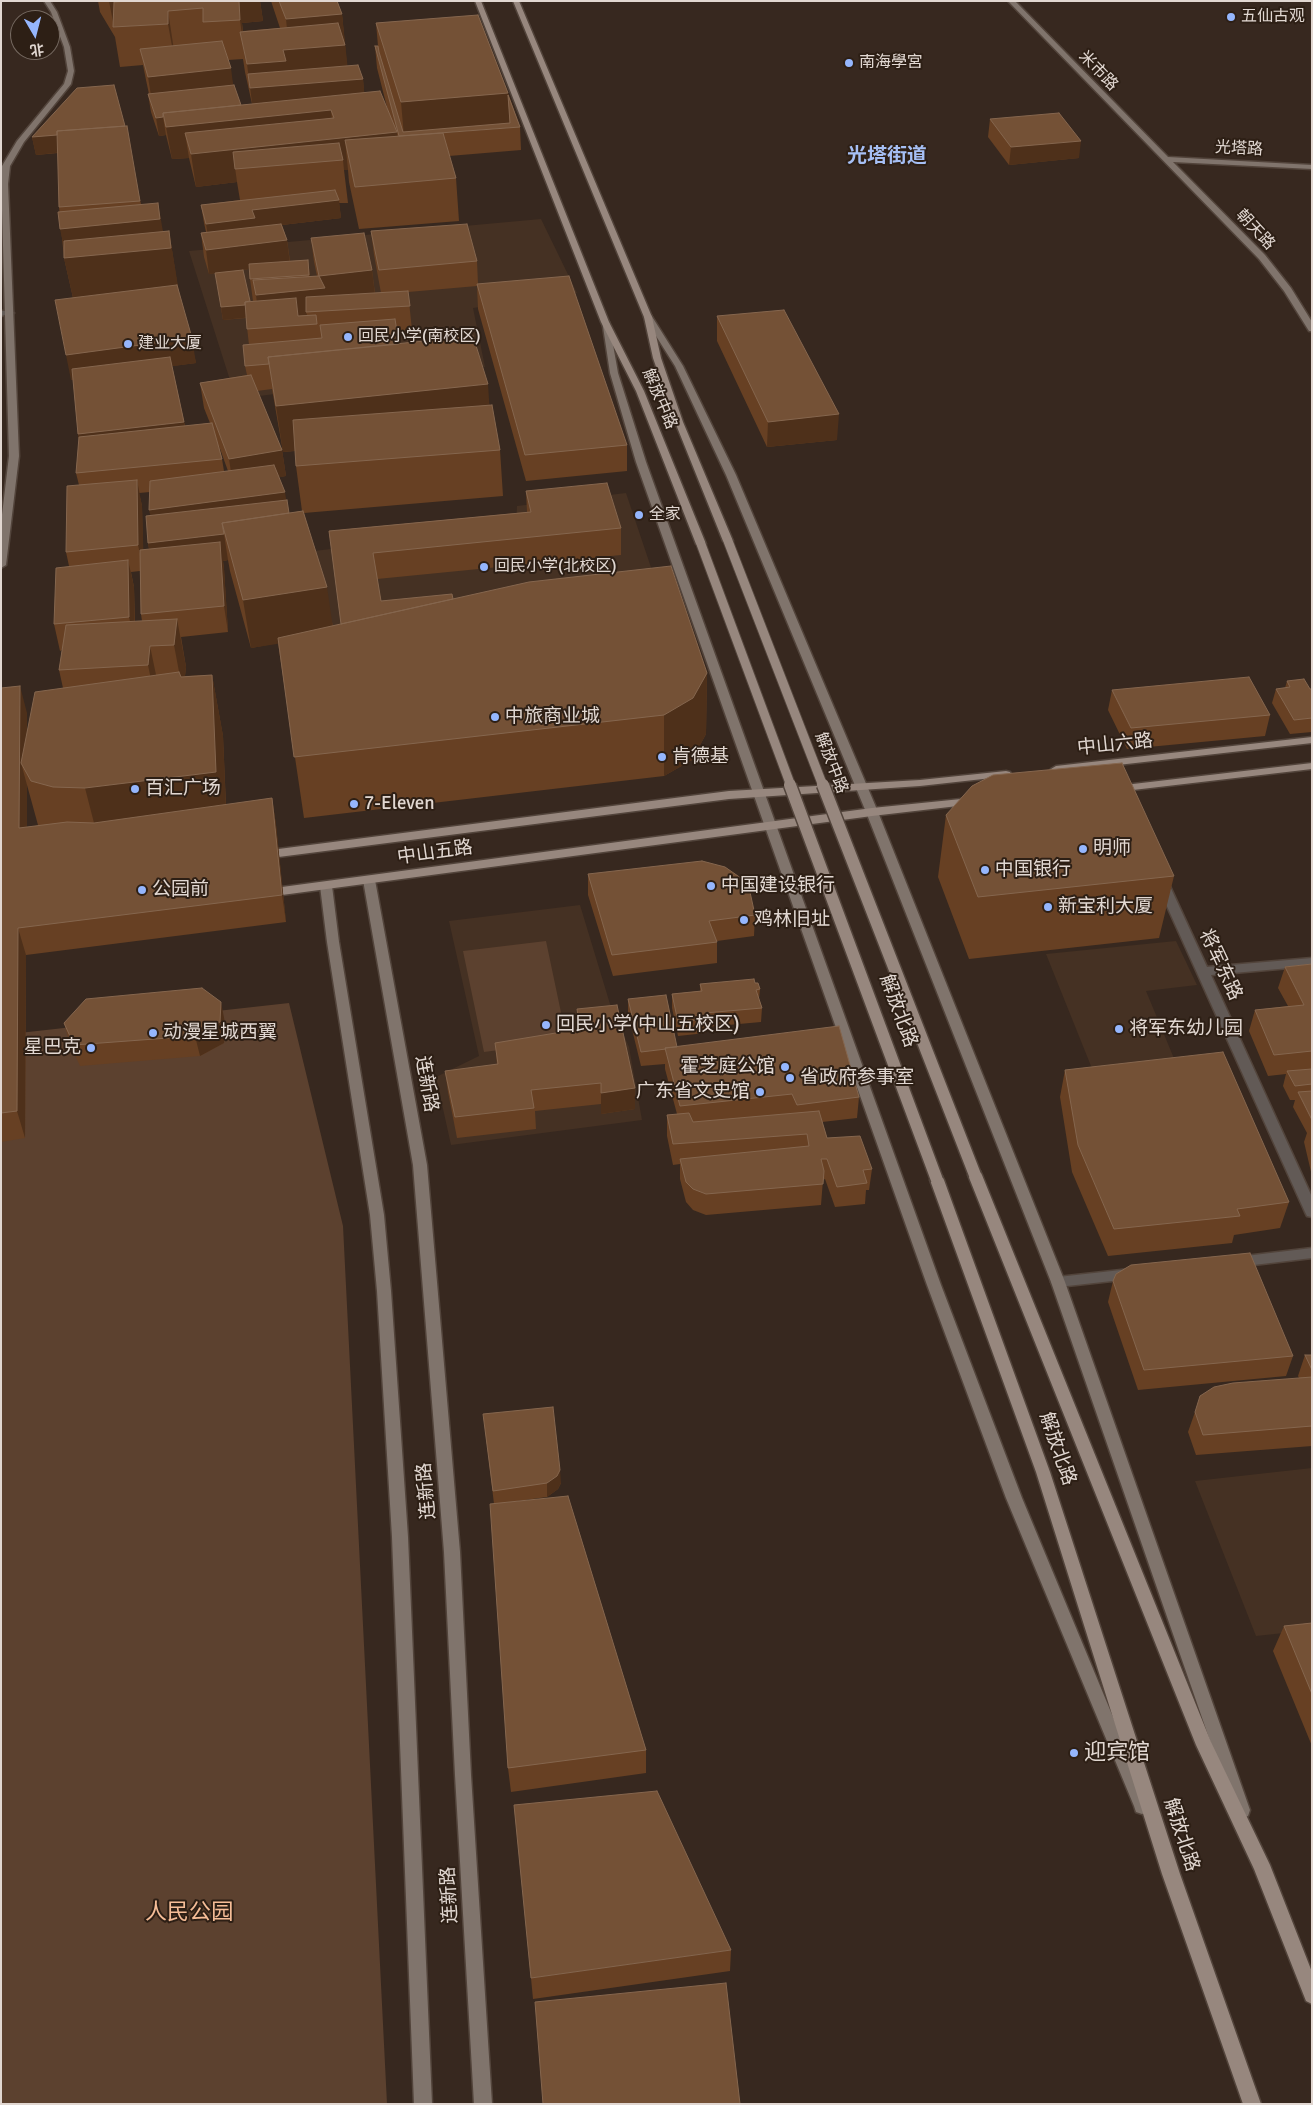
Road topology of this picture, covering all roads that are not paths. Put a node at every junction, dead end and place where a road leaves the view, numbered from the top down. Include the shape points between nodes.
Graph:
1 (47, 1) edge
2 (478, 1) edge
3 (516, 1) edge
4 (1011, 1) edge
5 (1166, 160) junction
6 (1312, 167) edge
7 (5, 314) edge
8 (648, 318) junction
9 (605, 322) junction
10 (1312, 329) edge
11 (12, 482) junction
12 (1, 484) edge
13 (1, 565) edge
14 (1312, 740) edge
15 (1312, 766) edge
16 (1047, 770) edge
17 (1017, 773) edge
18 (862, 787) junction
19 (1114, 789) joint
20 (760, 793) junction
21 (981, 802) edge
22 (1125, 803) edge
23 (834, 810) joint
24 (872, 812) junction
25 (802, 814) joint
26 (771, 826) junction
27 (249, 857) edge
28 (1158, 874) edge
29 (369, 880) junction
30 (326, 886) junction
31 (260, 894) edge
32 (1312, 962) edge
33 (1203, 972) junction
34 (1312, 1212) edge
35 (1312, 1253) edge
36 (1224, 1263) edge
37 (1145, 1272) edge
38 (1058, 1282) junction
39 (1261, 1865) junction
40 (1171, 1874) junction
41 (1312, 1995) edge
42 (423, 2104) edge
43 (483, 2104) edge
44 (1252, 2104) edge

1 - 7 main road via 67,47 71,71 67,84 21,141 6,166
2 - 9 main road, 解放中路
3 - 8 main road, 解放中路
4 - 5 main road, 米市路
5 - 6 main road, 光塔路
5 - 10 main road, 朝天路 via 1262,257 1288,290
7 - 11 main road via 14,416
8 - 18 main road via 679,366 731,476
8 - 23 main road, 解放中路, bridge via 670,396
9 - 20 main road via 614,373 641,462
9 - 25 main road, 解放中路, bridge via 644,399
11 - 12 street
11 - 13 main road
14 - 16 main road, 中山六路
15 - 19 main road
17 - 18 main road
18 - 20 main road, 中山五路
18 - 24 main road
19 - 22 street
20 - 26 main road
20 - 27 main road, 中山五路
21 - 24 main road
23 - 39 main road, 解放北路, bridge via 975,1175 1204,1745
24 - 26 main road, 中山五路
24 - 38 main road
25 - 40 main road, 解放北路, bridge via 1043,1472
26 - 29 main road, 中山五路
26 - 40 main road via 966,1373 1014,1498
28 - 33 street, 将军东路
29 - 30 main road, 中山五路
29 - 43 main road, 连新路 via 420,1165 452,1552
30 - 31 main road, 中山五路
30 - 42 main road, 连新路 via 377,1215 384,1291 400,1538
32 - 33 street
33 - 34 street, 将军东路
35 - 36 street
37 - 38 street
38 - 39 main road
39 - 41 main road, 解放北路
40 - 44 main road, 解放北路

